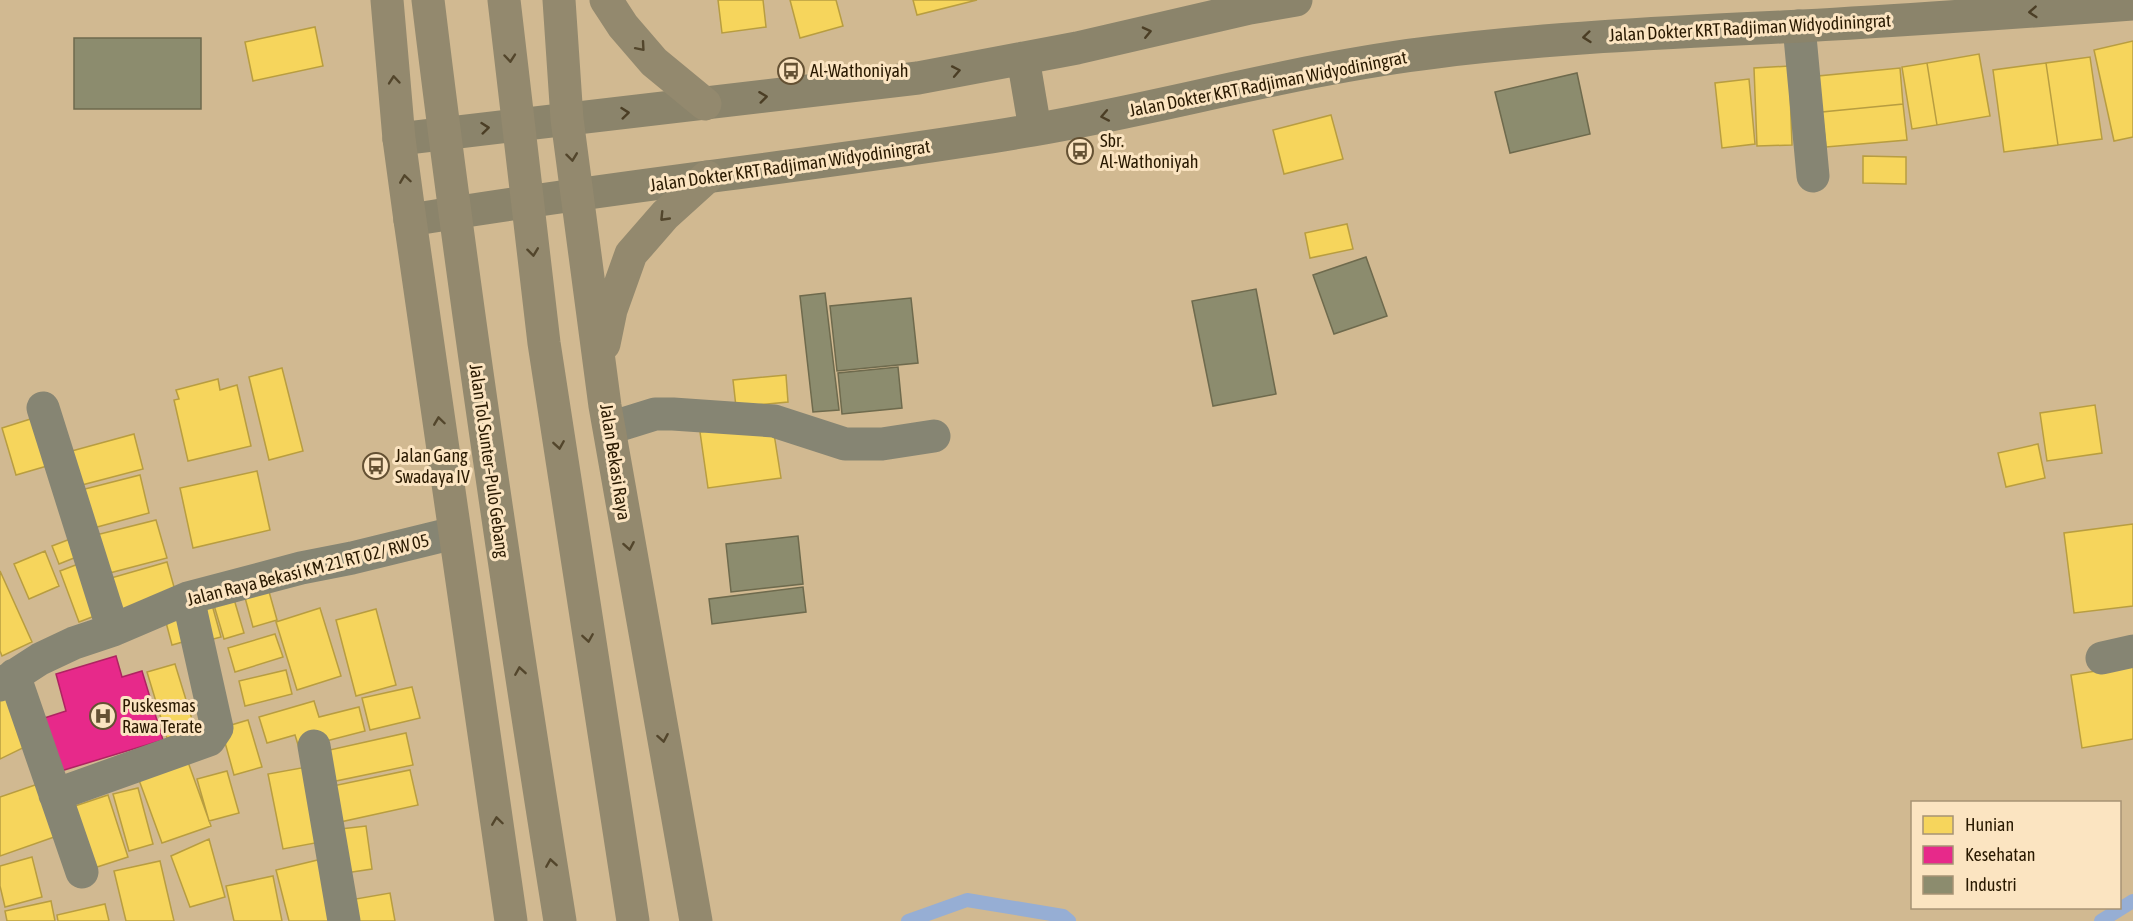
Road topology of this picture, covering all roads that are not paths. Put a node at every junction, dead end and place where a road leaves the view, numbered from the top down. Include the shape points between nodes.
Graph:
1 (387, 0) edge
2 (412, 0) edge
3 (428, 0) edge
4 (504, 0) edge
5 (559, 0) edge
6 (606, 0) edge
7 (1296, 0) edge
8 (2133, 4) edge
9 (1799, 26) junction
10 (1023, 58) junction
11 (705, 104) junction
12 (567, 119) junction
13 (1035, 129) junction
14 (413, 137) junction
15 (1813, 176) dead end
16 (707, 177) junction
17 (576, 195) junction
18 (423, 218) junction
19 (43, 408) dead end
20 (607, 417) junction
21 (933, 436) dead end
22 (454, 533) junction
23 (188, 598) junction
24 (113, 630) junction
25 (472, 645) junction
26 (7, 680) edge
27 (314, 746) dead end
28 (55, 795) junction
29 (82, 872) dead end
30 (344, 921) edge
31 (511, 921) edge
32 (560, 921) edge
33 (633, 921) edge
34 (696, 921) edge

14 -> 1 highway
2 - 14 highway
32 -> 3 highway, Jalan Tol Sunter–Pulo Gebang via 505,576
4 -> 33 highway via 544,343
5 - 12 highway, Jalan Bekasi Raya
6 -> 11 highway via 654,62
10 -> 7 main road
8 -> 9 main road, Jalan Dokter KRT Radjiman Widyodiningrat
9 -> 13 main road, Jalan Dokter KRT Radjiman Widyodiningrat via 1600,35 1386,58
9 - 15 street
11 -> 10 main road via 918,78
10 - 13 main road
12 -> 11 main road
14 -> 12 main road
12 -> 17 highway, Jalan Bekasi Raya
13 - 16 main road, Jalan Dokter KRT Radjiman Widyodiningrat
18 -> 14 highway
16 - 17 main road, Jalan Dokter KRT Radjiman Widyodiningrat
16 -> 20 highway via 665,215 631,254 611,310 602,352
17 - 18 main road, Jalan Dokter KRT Radjiman Widyodiningrat
17 - 20 highway, Jalan Bekasi Raya
22 -> 18 highway
18 - 25 highway via 482,549
19 - 24 street
20 - 21 street via 673,414 774,421 845,444 882,444
20 -> 34 highway, Jalan Bekasi Raya
22 - 23 street, Jalan Raya Bekasi KM 21 RT 02/ RW 05
22 - 25 highway
23 - 24 street, Jalan Raya Bekasi KM 21 RT 02/ RW 05
23 - 28 street via 217,728 209,740
24 - 26 street, Jalan Raya Bekasi KM 21 RT 02/ RW 05 via 40,659
31 -> 25 highway
26 - 28 street
27 - 30 street
28 - 29 street

